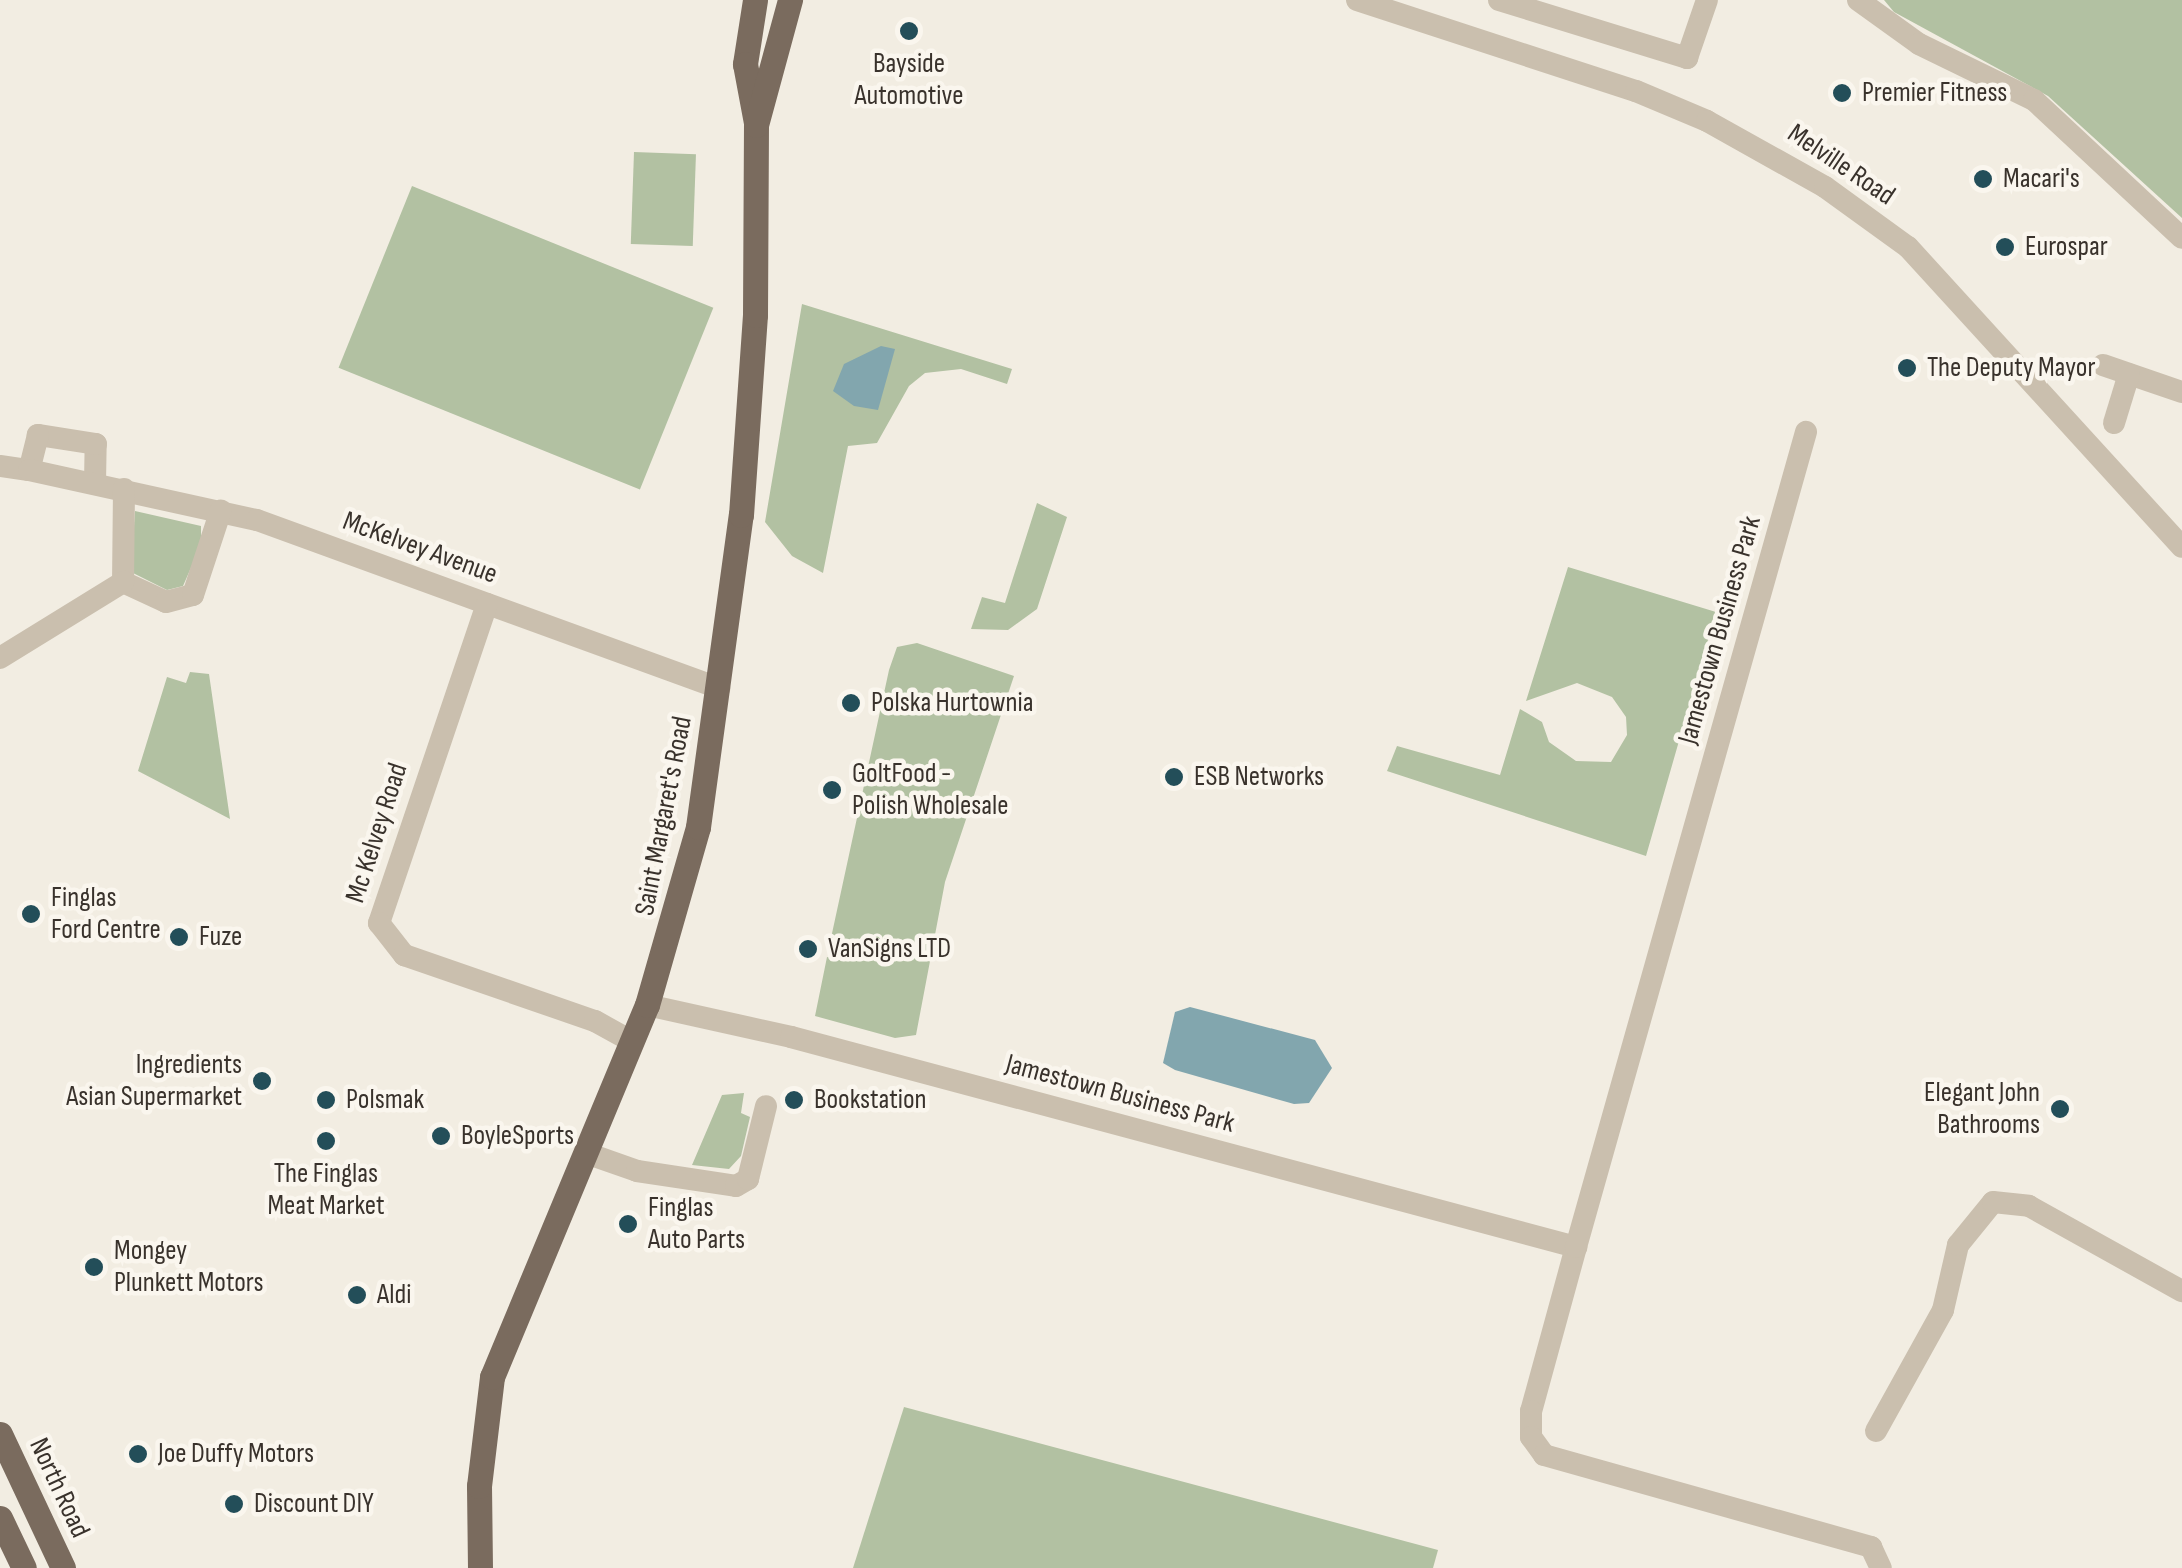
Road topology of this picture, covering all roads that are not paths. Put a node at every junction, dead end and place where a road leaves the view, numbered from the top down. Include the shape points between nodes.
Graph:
1 (751, 0) edge
2 (790, 0) edge
3 (1357, 0) edge
4 (1499, 0) edge
5 (1707, 0) edge
6 (1858, 0) edge
7 (756, 126) junction
8 (2182, 238) edge
9 (2103, 365) dead end
10 (2129, 374) junction
11 (2182, 392) edge
12 (2114, 422) dead end
13 (1806, 432) dead end
14 (0, 466) edge
15 (29, 470) junction
16 (95, 483) junction
17 (124, 489) junction
18 (221, 510) junction
19 (2182, 547) edge
20 (123, 582) junction
21 (486, 604) junction
22 (0, 658) edge
23 (719, 688) junction
24 (647, 1005) junction
25 (633, 1042) junction
26 (766, 1106) dead end
27 (586, 1153) junction
28 (1576, 1247) junction
29 (2182, 1291) edge
30 (1876, 1431) dead end
31 (0, 1434) edge
32 (0, 1518) edge
33 (483, 1560) edge
34 (24, 1568) edge
35 (62, 1568) edge
36 (1881, 1568) edge

1 - 7 main road, Saint Margaret's Road via 745,64
2 - 7 main road, Saint Margaret's Road
3 - 19 street, Melville Road via 1636,91 1707,120 1825,187 1908,247
4 - 5 street via 1687,58
6 - 8 street via 1919,44 2034,100
7 - 23 main road, Saint Margaret's Road via 754,315
9 - 10 street
10 - 11 street
10 - 12 street
13 - 28 street, Jamestown Business Park
14 - 15 street, McKelvey Avenue
15 - 16 street, McKelvey Avenue
15 - 16 street via 38,435 90,441 99,451
16 - 17 street, McKelvey Avenue
17 - 18 street, McKelvey Avenue
17 - 20 street
18 - 20 street via 193,595 166,602
18 - 21 street, McKelvey Avenue
20 - 22 street
21 - 23 street, McKelvey Avenue
21 - 25 street, Mc Kelvey Road via 379,923 404,955 594,1021
23 - 24 main road, Saint Margaret's Road via 683,895
24 - 25 main road, Saint Margaret's Road
24 - 28 street, Jamestown Business Park via 791,1036
25 - 27 main road, Saint Margaret's Road
26 - 27 street via 748,1179 736,1186 637,1171
27 - 33 main road, Saint Margaret's Road via 492,1376 479,1486
28 - 36 street, Jamestown Business Park via 1530,1412 1531,1436 1544,1456 1872,1548
29 - 30 street via 2029,1206 1993,1202 1958,1246 1943,1310
31 - 35 main road, North Road
32 - 34 main road

